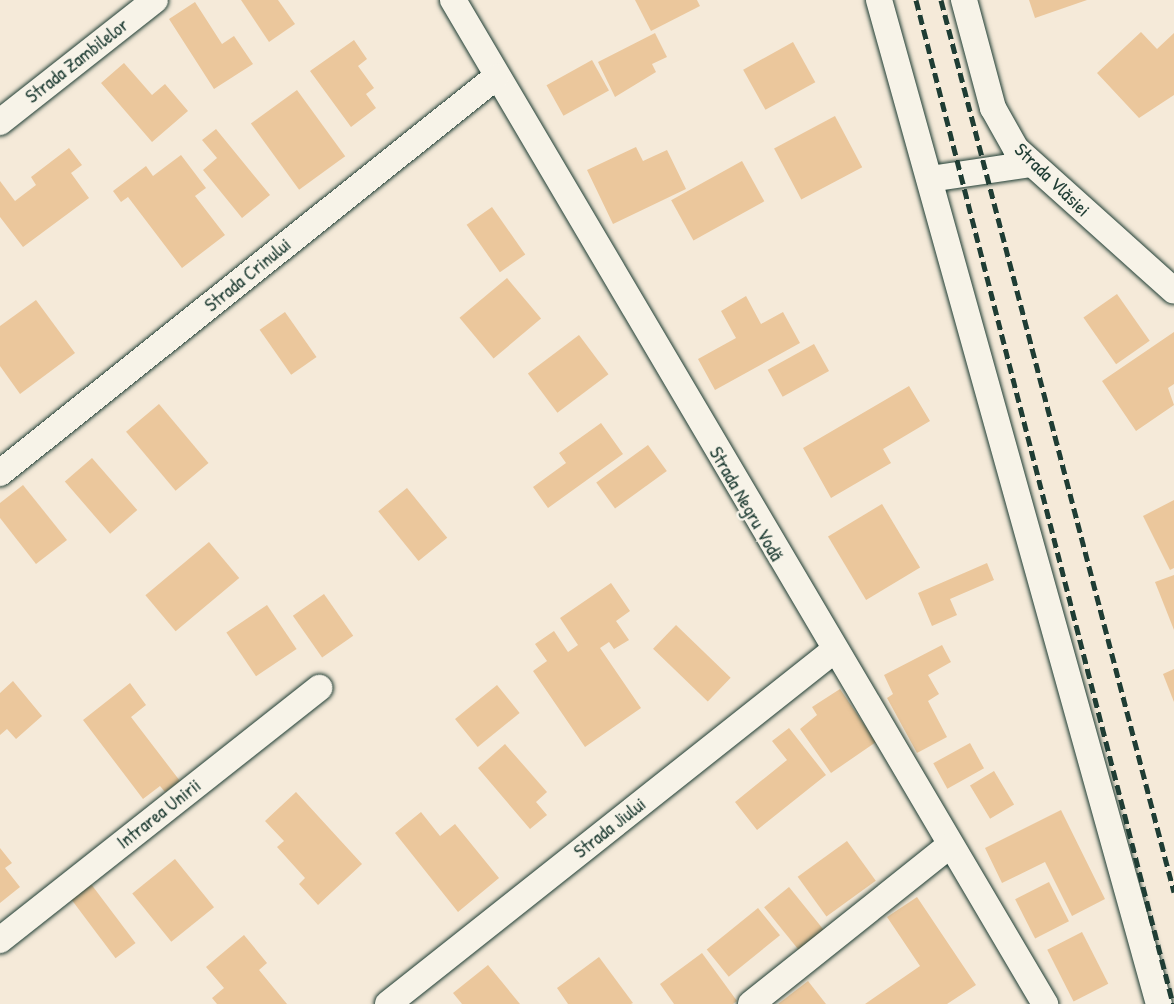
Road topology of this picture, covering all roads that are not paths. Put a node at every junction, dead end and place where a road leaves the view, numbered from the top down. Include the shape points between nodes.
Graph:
1 (155, 0) edge
2 (453, 0) edge
3 (879, 0) edge
4 (964, 0) edge
5 (496, 77) junction
6 (0, 122) edge
7 (1030, 163) junction
8 (930, 179) junction
9 (1174, 291) edge
10 (0, 473) edge
11 (832, 652) junction
12 (319, 688) dead end
13 (948, 847) junction
14 (0, 940) edge
15 (388, 1004) edge
16 (751, 1004) edge
17 (1045, 1004) edge
18 (1160, 1004) edge

1 - 6 street, Strada Zambilelor
2 - 5 street, Strada Negru Vodă
3 - 8 street
4 - 7 street, Strada Vlăsiei via 993,108
5 - 10 street, Strada Crinului
5 - 11 street, Strada Negru Vodă
7 - 8 street
7 - 9 street, Strada Vlăsiei
8 - 18 street
11 - 13 street, Strada Negru Vodă
11 - 15 street, Strada Jiului
12 - 14 street, Intrarea Unirii
13 - 16 street
13 - 17 street, Strada Negru Vodă

